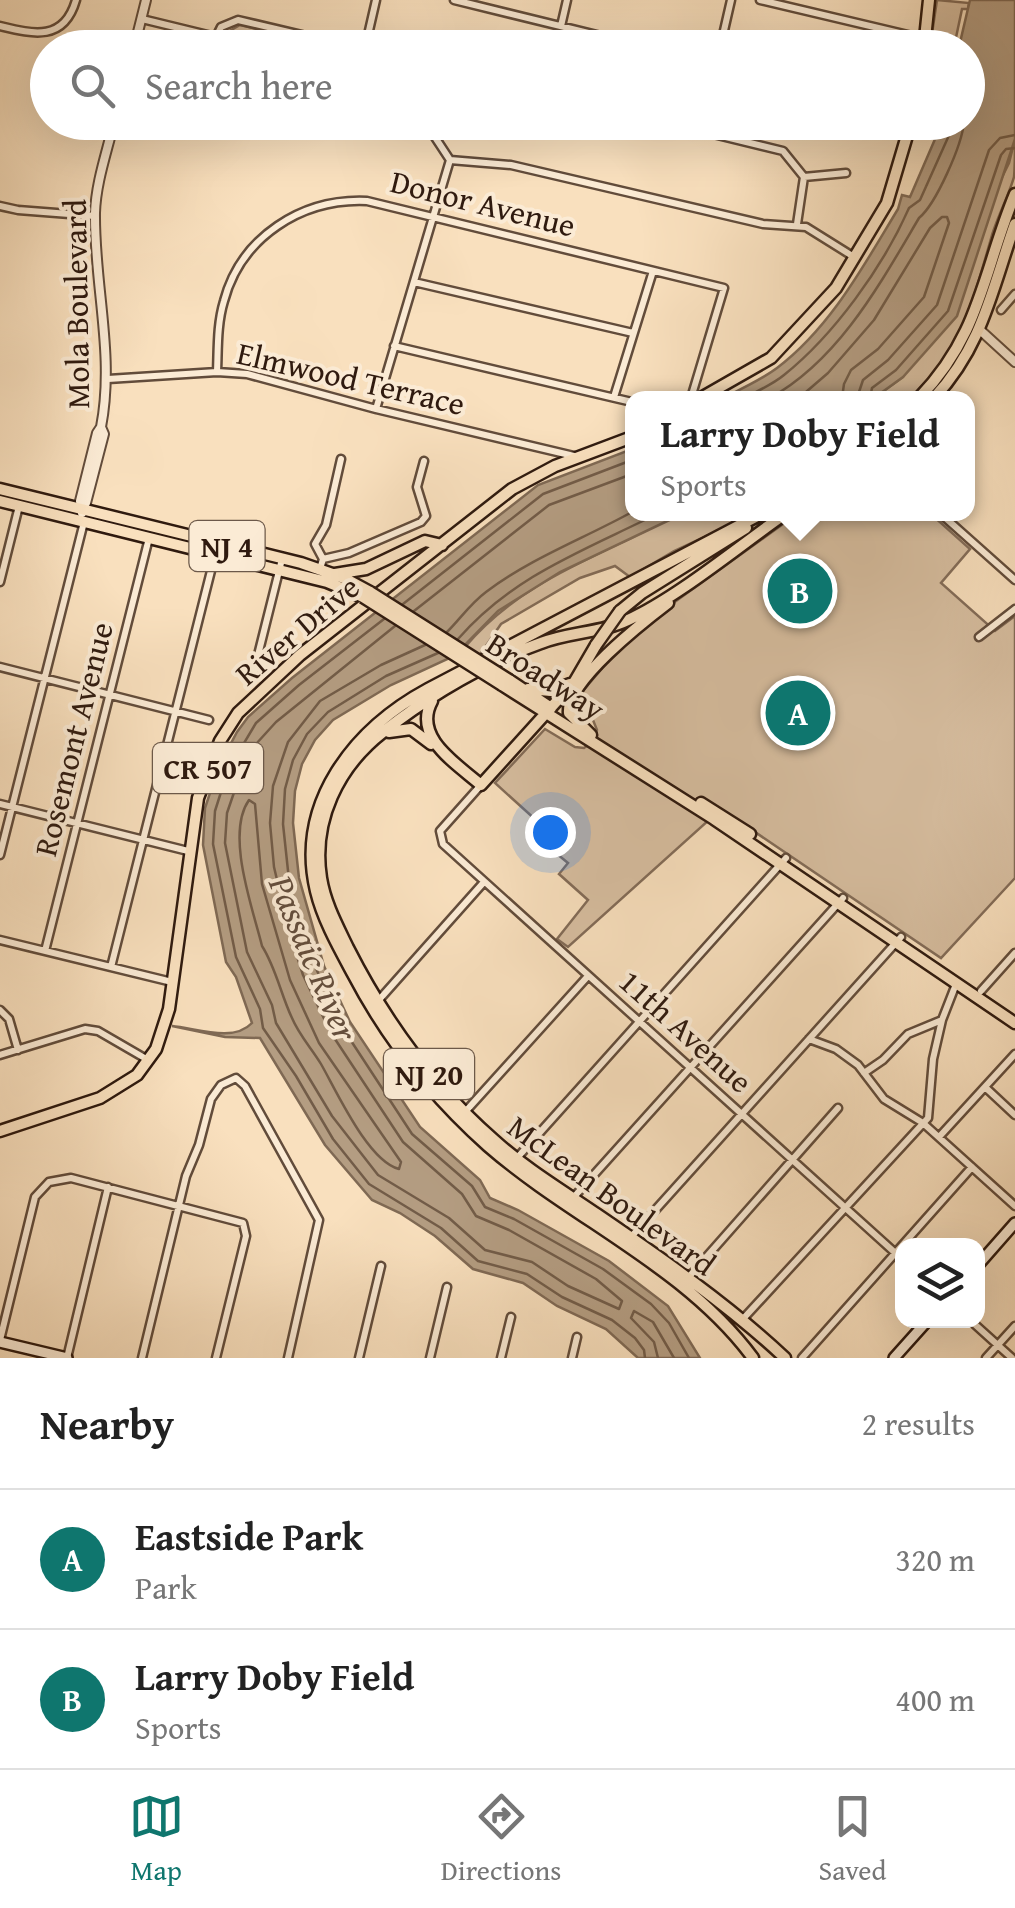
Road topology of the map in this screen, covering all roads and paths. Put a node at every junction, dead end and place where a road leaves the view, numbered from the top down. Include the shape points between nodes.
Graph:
1 (76, 0) edge
2 (146, 0) edge
3 (376, 0) edge
4 (454, 0) edge
5 (567, 0) edge
6 (731, 0) edge
7 (760, 0) edge
8 (930, 0) edge
9 (142, 19) junction
10 (0, 26) edge
11 (561, 26) junction
12 (53, 30) edge
13 (139, 30) edge
14 (190, 30) edge
15 (219, 30) edge
16 (280, 30) edge
17 (369, 30) edge
18 (577, 30) edge
19 (724, 30) edge
20 (874, 30) edge
21 (926, 30) edge
22 (30, 34) edge
23 (110, 140) edge
24 (437, 140) edge
25 (745, 140) edge
26 (906, 140) edge
27 (450, 160) junction
28 (846, 173) dead end
29 (804, 177) junction
30 (1015, 194) edge
31 (0, 206) edge
32 (95, 216) junction
33 (432, 218) junction
34 (797, 224) junction
35 (1015, 224) edge
36 (856, 258) junction
37 (653, 271) junction
38 (414, 282) junction
39 (1015, 294) edge
40 (1001, 310) dead end
41 (980, 330) junction
42 (634, 334) junction
43 (394, 346) junction
44 (1015, 362) edge
45 (217, 372) junction
46 (108, 379) junction
47 (693, 391) edge
48 (714, 391) edge
49 (925, 391) edge
50 (939, 391) edge
51 (614, 397) junction
52 (625, 400) edge
53 (376, 409) junction
54 (625, 440) edge
55 (580, 458) junction
56 (341, 459) dead end
57 (424, 460) dead end
58 (0, 489) edge
59 (0, 501) edge
60 (19, 506) junction
61 (82, 516) junction
62 (750, 521) edge
63 (753, 521) edge
64 (775, 521) edge
65 (949, 521) edge
66 (149, 538) junction
67 (442, 545) junction
68 (216, 549) junction
69 (724, 557) junction
70 (281, 564) junction
71 (325, 567) junction
72 (366, 569) junction
73 (1015, 580) edge
74 (0, 582) edge
75 (366, 595) junction
76 (1015, 609) edge
77 (979, 637) dead end
78 (0, 667) edge
79 (254, 671) dead end
80 (44, 678) junction
81 (574, 681) junction
82 (505, 683) junction
83 (110, 695) junction
84 (436, 696) junction
85 (175, 711) junction
86 (550, 711) junction
87 (209, 720) dead end
88 (527, 736) junction
89 (374, 738) junction
90 (590, 738) junction
91 (442, 751) junction
92 (481, 786) junction
93 (0, 804) edge
94 (12, 806) junction
95 (78, 823) junction
96 (143, 840) junction
97 (188, 851) junction
98 (0, 855) edge
99 (784, 861) junction
100 (484, 882) junction
101 (841, 900) junction
102 (898, 939) junction
103 (0, 940) edge
104 (45, 951) junction
105 (1015, 953) edge
106 (111, 967) junction
107 (588, 976) junction
108 (956, 983) junction
109 (172, 986) junction
110 (981, 991) junction
111 (378, 1002) junction
112 (0, 1010) edge
113 (1015, 1019) edge
114 (942, 1020) junction
115 (639, 1022) junction
116 (808, 1039) junction
117 (18, 1050) junction
118 (1015, 1054) edge
119 (0, 1055) edge
120 (150, 1061) junction
121 (690, 1068) junction
122 (864, 1073) junction
123 (984, 1088) junction
124 (838, 1108) dead end
125 (464, 1113) junction
126 (741, 1114) junction
127 (1015, 1116) edge
128 (923, 1122) junction
129 (0, 1131) edge
130 (939, 1138) junction
131 (516, 1158) junction
132 (792, 1160) junction
133 (972, 1167) junction
134 (108, 1187) junction
135 (573, 1198) junction
136 (178, 1205) junction
137 (844, 1206) junction
138 (1015, 1206) edge
139 (1015, 1222) edge
140 (630, 1238) junction
141 (908, 1238) edge
142 (895, 1252) joint
143 (985, 1257) edge
144 (380, 1266) dead end
145 (686, 1280) junction
146 (448, 1287) dead end
147 (511, 1317) dead end
148 (741, 1321) junction
149 (1015, 1326) edge
150 (921, 1328) edge
151 (979, 1328) edge
152 (577, 1336) dead end
153 (0, 1341) edge
154 (998, 1345) junction
155 (67, 1358) edge
156 (142, 1358) edge
157 (216, 1358) edge
158 (288, 1358) edge
159 (359, 1358) edge
160 (430, 1358) edge
161 (501, 1358) edge
162 (572, 1358) edge
163 (754, 1358) edge
164 (764, 1358) edge
165 (777, 1358) edge
166 (785, 1358) edge
167 (802, 1358) edge
168 (894, 1358) edge
169 (986, 1358) edge
170 (1012, 1358) edge

1 - 12 street
2 - 9 street
3 - 17 street
4 - 11 street
5 - 11 street
6 - 19 street
7 - 20 street
8 - 21 main road
9 - 13 street
9 - 14 street
10 - 22 street
11 - 18 street
15 - 16 street via 238,20
23 - 32 street, Mola Boulevard
24 - 27 street
25 - 29 street via 783,151
26 - 36 main road via 887,204
27 - 33 street
27 - 34 street via 511,165 763,224
28 - 29 street
29 - 34 street
30 - 49 main road via 973,319
31 - 32 street
32 - 46 street, Mola Boulevard
33 - 37 street, Donor Avenue
33 - 38 street
33 - 45 street, Donor Avenue via 355,200 312,208 276,226 232,279 220,318
34 - 36 street
35 - 41 main road
36 - 48 main road via 784,347
37 - 42 street
37 - 47 street, Donor Avenue via 724,288
38 - 42 street
38 - 43 street
39 - 40 street
41 - 44 street
41 - 50 main road
42 - 51 street
43 - 51 street
43 - 53 street
45 - 46 street, Elmwood Terrace
45 - 53 street, Elmwood Terrace
46 - 61 street, Mola Boulevard via 104,434
51 - 52 street
53 - 55 street, Elmwood Terrace
54 - 55 main road, River Drive / CR 507
55 - 67 main road, River Drive / CR 507 via 534,475
56 - 71 street via 326,524 314,544
57 - 71 street via 417,487 426,516 421,522
58 - 61 main road, Broadway / NJ 4
59 - 60 main road, Broadway / NJ 4
60 - 61 main road, Broadway / NJ 4
60 - 74 street
61 - 66 main road, Broadway / NJ 4
61 - 68 main road, Broadway / NJ 4
61 - 80 street
62 - 163 main road, McLean Boulevard / NJ 20 via 391,712 334,775 317,814 312,857 318,900 350,968 434,1092 512,1165 698,1300
63 - 81 main road, bridge via 620,612
64 - 69 main road, McLean Boulevard / NJ 20
65 - 73 street
66 - 68 main road, Broadway / NJ 4
66 - 83 street, Rosemont Avenue
67 - 72 main road via 425,541
67 - 97 main road, River Drive / CR 507 via 300,655 238,714 205,776
68 - 70 main road, Broadway / NJ 4
68 - 85 street
69 - 84 main road, McLean Boulevard / NJ 20 via 632,619 535,645
69 - 90 main road via 618,645 573,694 569,713
70 - 71 main road, Broadway / NJ 4
70 - 75 main road, Broadway / NJ 4
70 - 79 street
71 - 72 main road
71 - 75 main road, Broadway / NJ 4
72 - 75 main road via 360,582
75 - 82 main road, Broadway / NJ 4, bridge
76 - 77 street
78 - 80 street
80 - 83 street
80 - 94 street
81 - 82 main road via 544,692
81 - 86 main road
82 - 86 main road, Broadway / NJ 4
82 - 88 main road via 532,707
83 - 85 street
83 - 95 street, Rosemont Avenue
84 - 89 main road, McLean Boulevard / NJ 20
84 - 91 main road via 425,723
85 - 87 street
85 - 96 street
86 - 88 main road
86 - 90 main road, Broadway / NJ 4
88 - 92 main road
89 - 91 main road via 405,728
89 - 111 main road, McLean Boulevard / NJ 20 via 335,788 319,856 329,908
90 - 99 main road, Broadway
91 - 92 main road
92 - 100 street, 11th Avenue via 439,836
93 - 94 street
94 - 95 street
94 - 98 street
95 - 96 street
95 - 104 street, Rosemont Avenue
96 - 97 street
96 - 106 street
97 - 109 main road, River Drive / CR 507
99 - 101 main road, Broadway
99 - 115 street
100 - 107 street, 11th Avenue
100 - 111 street
101 - 102 main road, Broadway
101 - 121 street
102 - 108 main road, Broadway
102 - 110 main road, Broadway
102 - 116 street
103 - 104 street
104 - 106 street
105 - 110 street
106 - 109 street
107 - 115 street, 11th Avenue
107 - 125 street
108 - 113 main road, Broadway
108 - 114 street
109 - 120 main road, CR 507
110 - 113 main road, Broadway
111 - 125 main road, McLean Boulevard / NJ 20
112 - 117 street
114 - 122 street via 913,1031
114 - 128 street via 930,1114
115 - 121 street, 11th Avenue
115 - 131 street
116 - 122 street via 836,1049
116 - 126 street
117 - 119 street
117 - 120 street via 92,1029
118 - 123 street
120 - 129 main road via 90,1103
121 - 126 street, 11th Avenue
121 - 135 street
122 - 128 street via 884,1099
123 - 127 street
123 - 130 street
124 - 132 street
125 - 131 main road, McLean Boulevard / NJ 20
126 - 132 street, 11th Avenue
126 - 140 street
128 - 130 street
128 - 137 street
130 - 133 street
131 - 135 main road, McLean Boulevard / NJ 20
132 - 137 street, 11th Avenue
132 - 145 street
133 - 138 street
133 - 141 street
134 - 136 street
134 - 153 street via 70,1178 39,1191
134 - 155 street
135 - 140 main road, McLean Boulevard / NJ 20
136 - 156 street
136 - 157 street via 245,1225
136 - 158 street via 213,1094 236,1078 318,1215
137 - 142 street, 11th Avenue
137 - 148 street
139 - 143 main road
140 - 145 main road, McLean Boulevard / NJ 20
142 - 167 street
144 - 159 street
145 - 148 main road, McLean Boulevard / NJ 20
146 - 160 street
147 - 161 street
148 - 166 main road, McLean Boulevard / NJ 20
149 - 154 street
150 - 168 main road
151 - 154 street
152 - 162 street
153 - 155 main road
154 - 169 street
154 - 170 street
164 - 165 main road

